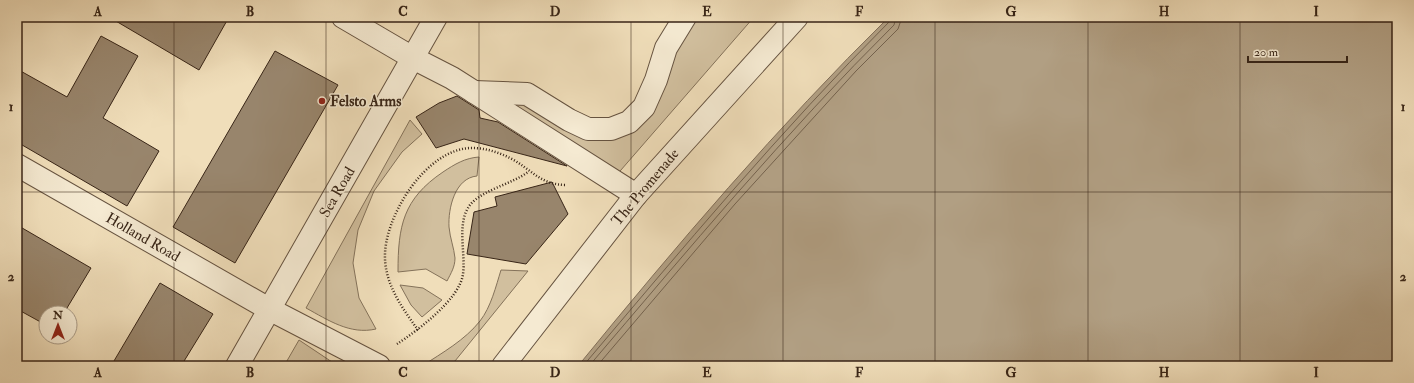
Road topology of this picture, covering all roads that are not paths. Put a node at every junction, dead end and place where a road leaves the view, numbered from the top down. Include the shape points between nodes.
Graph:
1 (343, 17) edge
2 (436, 17) edge
3 (685, 17) edge
4 (797, 17) edge
5 (413, 58) junction
6 (474, 92) junction
7 (17, 165) edge
8 (636, 195) junction
9 (269, 309) junction
10 (374, 364) edge
11 (237, 366) edge
12 (503, 366) edge

1 - 5 street
2 - 5 street, Sea Road
3 - 6 street via 666,48 644,107 629,122 611,129 588,129 527,94
4 - 8 street, The Promenade
5 - 6 street
5 - 9 street, Sea Road
6 - 8 street
7 - 9 street, Holland Road
8 - 12 street, The Promenade
9 - 10 street, Holland Road
9 - 11 street, Sea Road

